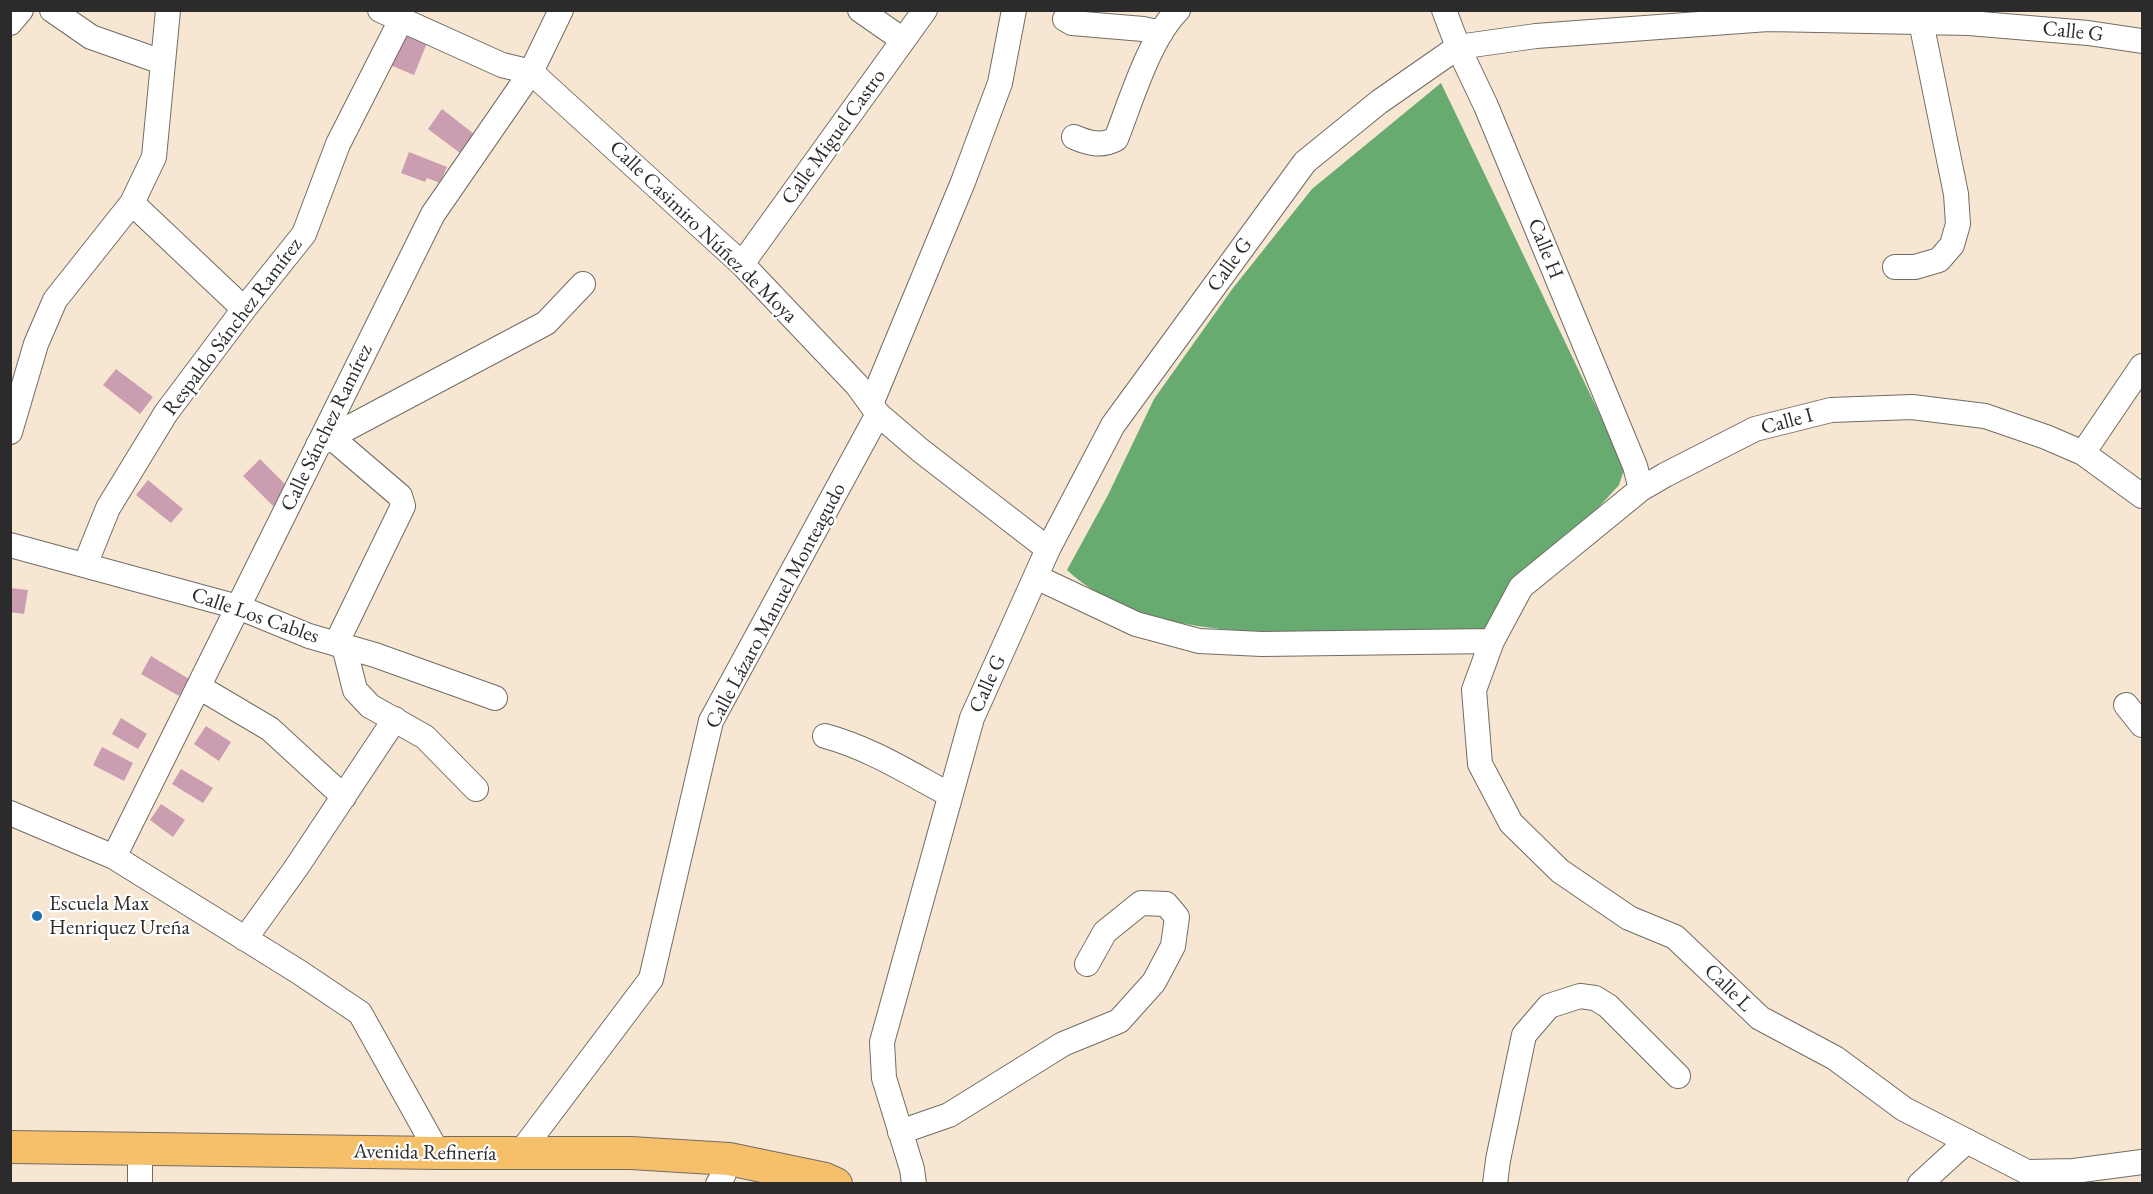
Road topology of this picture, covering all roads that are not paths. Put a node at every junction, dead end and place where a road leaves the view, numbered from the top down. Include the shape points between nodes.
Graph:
1 (21, 10) edge
2 (52, 10) edge
3 (168, 10) edge
4 (561, 10) edge
5 (860, 10) edge
6 (925, 10) edge
7 (1014, 10) edge
8 (1178, 10) edge
9 (1444, 10) edge
10 (390, 15) edge
11 (1971, 17) edge
12 (1065, 19) dead end
13 (10, 22) edge
14 (1921, 22) junction
15 (1161, 33) junction
16 (903, 40) junction
17 (2142, 41) edge
18 (1458, 47) junction
19 (162, 62) junction
20 (531, 72) junction
21 (1074, 137) dead end
22 (132, 203) junction
23 (742, 264) junction
24 (1894, 267) dead end
25 (583, 284) dead end
26 (244, 309) junction
27 (2142, 366) edge
28 (874, 409) junction
29 (10, 432) edge
30 (325, 441) junction
31 (2083, 453) junction
32 (1641, 489) junction
33 (2142, 496) edge
34 (10, 545) edge
35 (1048, 549) junction
36 (85, 565) junction
37 (1036, 577) junction
38 (238, 607) junction
39 (1492, 641) junction
40 (340, 645) junction
41 (198, 687) junction
42 (495, 698) dead end
43 (2126, 705) dead end
44 (395, 719) junction
45 (2142, 725) edge
46 (825, 736) dead end
47 (477, 789) dead end
48 (950, 795) junction
49 (344, 797) junction
50 (10, 813) edge
51 (114, 857) junction
52 (245, 939) junction
53 (1088, 964) dead end
54 (1678, 1076) dead end
55 (900, 1132) junction
56 (1967, 1141) junction
57 (10, 1147) edge
58 (140, 1149) junction
59 (438, 1153) junction
60 (520, 1154) junction
61 (2142, 1162) edge
62 (723, 1171) edge
63 (786, 1177) edge
64 (140, 1184) edge
65 (836, 1184) edge
66 (914, 1184) edge
67 (1495, 1184) edge
68 (1920, 1184) edge

1 - 13 street
2 - 19 street via 91,37
3 - 19 street
4 - 20 street, Calle Sánchez Ramírez
5 - 16 street
6 - 16 street, Calle Miguel Castro
7 - 28 street, Calle Lázaro Manuel Monteagudo via 1000,83
8 - 15 street
9 - 18 street, Calle H
10 - 20 street, Calle Casimiro Núñez de Moya via 502,65
10 - 26 street, Respaldo Sánchez Ramírez via 304,234
11 - 14 street, Calle G
11 - 17 street, Calle G
12 - 15 street
14 - 18 street, Calle G via 1768,19 1536,36
14 - 24 street via 1956,194 1958,224 1952,245 1939,260 1914,267
15 - 21 street via 1116,139 1108,144
16 - 23 street, Calle Miguel Castro
18 - 32 street, Calle H via 1486,106 1635,466
18 - 35 street, Calle G via 1379,102 1305,162 1113,426
19 - 22 street via 154,157
20 - 23 street, Calle Casimiro Núñez de Moya
20 - 30 street, Calle Sánchez Ramírez via 433,214
22 - 26 street
22 - 29 street via 56,300 36,344
23 - 28 street, Calle Casimiro Núñez de Moya via 857,385
25 - 30 street via 546,323
26 - 36 street, Respaldo Sánchez Ramírez via 166,413 108,508
27 - 31 street
28 - 35 street, Calle Casimiro Núñez de Moya via 920,450
28 - 60 street, Calle Lázaro Manuel Monteagudo via 711,721 651,979
30 - 38 street, Calle Sánchez Ramírez
30 - 40 street via 400,496 403,506
31 - 32 street, Calle I via 1985,416 1912,407 1831,410 1755,429
31 - 33 street, Calle I
32 - 39 street, Calle I via 1521,587
34 - 36 street, Calle Los Cables
35 - 37 street, Calle G
36 - 38 street, Calle Los Cables
37 - 39 street via 1136,624 1200,641
37 - 48 street, Calle G via 972,718
38 - 40 street, Calle Los Cables
38 - 41 street, Calle Sánchez Ramírez
39 - 56 street, Calle L via 1474,690 1480,764 1511,823 1560,871 1629,918 1675,937 1760,1018 1835,1058 1904,1109
40 - 42 street, Calle Los Cables
40 - 44 street via 355,690 370,706
41 - 49 street via 270,729
41 - 51 street, Calle Sánchez Ramírez
43 - 45 street
44 - 47 street via 425,737
44 - 49 street
46 - 48 street via 873,753
48 - 55 street, Calle G via 882,1042 884,1078
49 - 52 street
50 - 51 street
51 - 52 street
52 - 59 street via 360,1013
53 - 55 street via 1105,932 1141,903 1166,904 1177,917 1173,946 1154,982 1119,1021 1063,1044 949,1115
54 - 67 street via 1608,1006 1595,998 1580,996 1549,1006 1524,1035
55 - 66 street, Calle G
56 - 61 street, Calle L via 2027,1172 2074,1171
56 - 68 street
57 - 58 main road, Avenida Refinería
58 - 59 main road, Avenida Refinería
58 - 64 street
59 - 60 main road, Avenida Refinería
60 - 62 main road, Avenida Refinería via 631,1153
62 - 63 main road, Avenida Refinería
63 - 65 main road, Avenida Refinería via 825,1179

